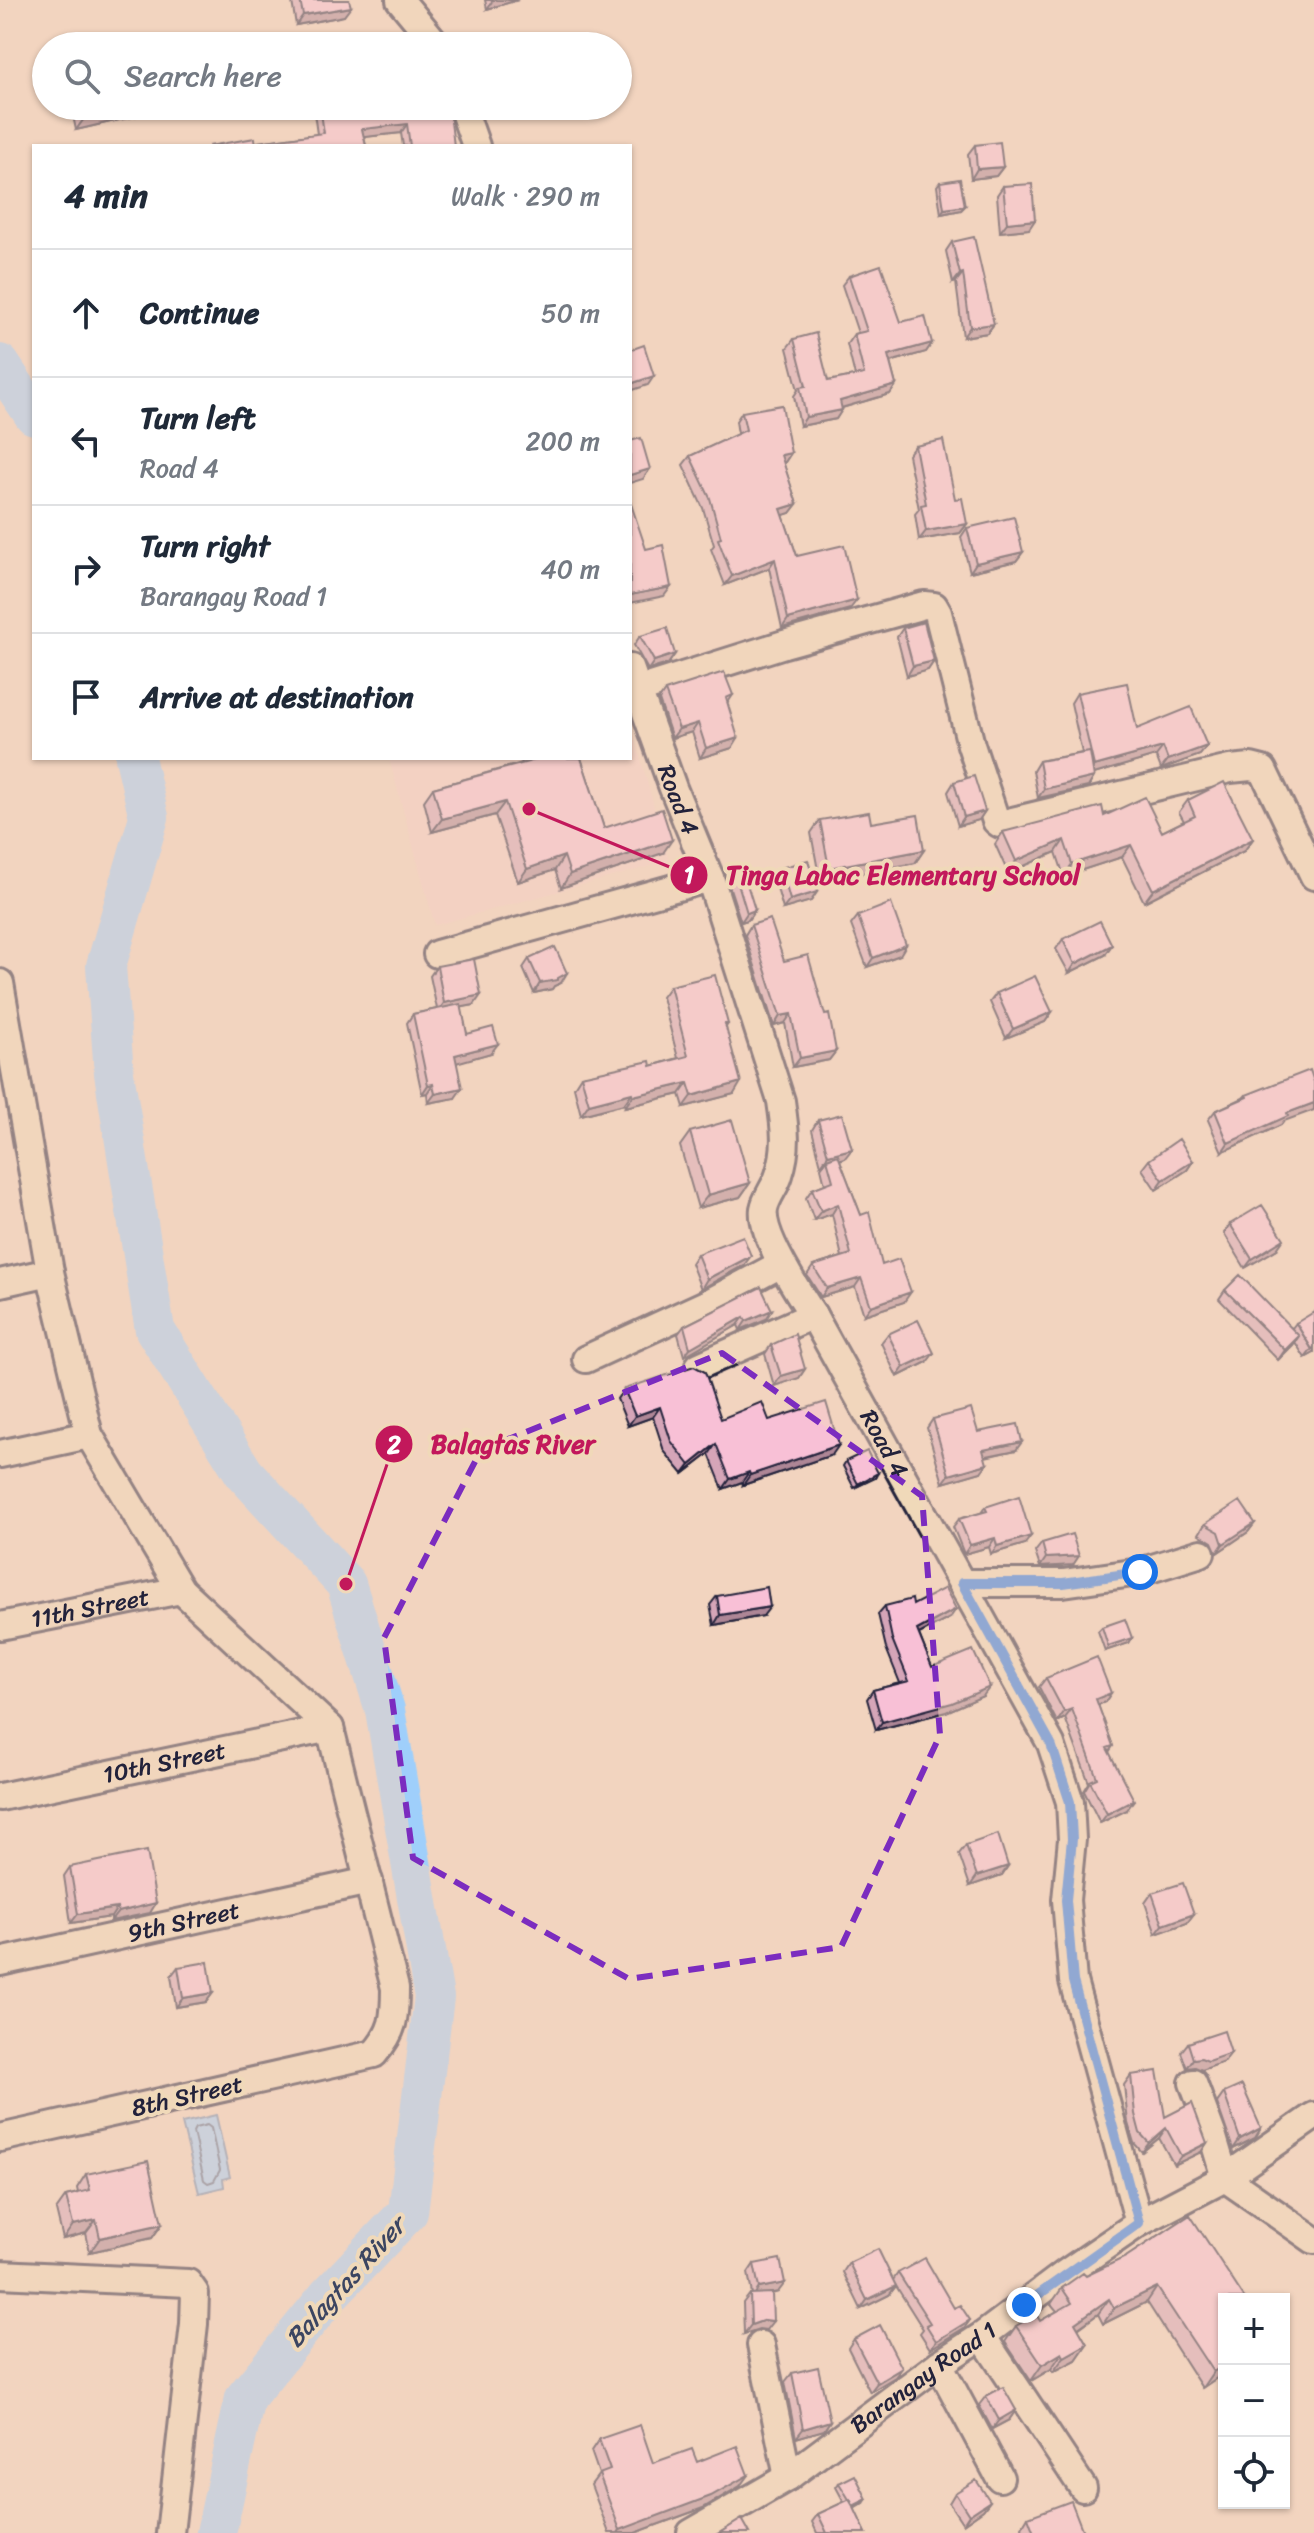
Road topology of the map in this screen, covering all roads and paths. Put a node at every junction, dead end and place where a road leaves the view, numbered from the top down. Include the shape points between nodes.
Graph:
1 (400, 0) edge
2 (426, 32) edge
3 (467, 120) edge
4 (475, 144) edge
5 (634, 679) edge
6 (1314, 876) edge
7 (710, 878) junction
8 (437, 954) dead end
9 (0, 983) edge
10 (12, 1108) edge
11 (781, 1264) junction
12 (50, 1272) junction
13 (0, 1283) edge
14 (813, 1315) junction
15 (586, 1359) dead end
16 (699, 1366) edge
17 (89, 1435) junction
18 (0, 1454) edge
19 (1201, 1553) dead end
20 (962, 1583) junction
21 (181, 1590) junction
22 (0, 1626) edge
23 (330, 1728) junction
24 (0, 1797) edge
25 (369, 1881) junction
26 (0, 1962) edge
27 (1193, 2083) dead end
28 (1314, 2116) edge
29 (0, 2138) edge
30 (1225, 2178) junction
31 (1139, 2223) junction
32 (1314, 2240) edge
33 (0, 2274) edge
34 (982, 2336) junction
35 (761, 2345) dead end
36 (939, 2364) junction
37 (788, 2477) junction
38 (1000, 2478) dead end
39 (1083, 2488) dead end
40 (699, 2531) edge
41 (170, 2533) edge

1 - 2 street
3 - 4 street
5 - 6 street via 934,606 991,811 1000,824 1251,767 1263,770
5 - 7 street, Road 4
7 - 8 street
7 - 11 street, Road 4 via 781,1101 787,1139 764,1209
9 - 10 street
10 - 12 street
11 - 14 street, Road 4
11 - 15 street
12 - 13 street
12 - 17 street
14 - 16 street
14 - 20 street, Road 4
17 - 18 street
17 - 21 street
19 - 20 street via 1140,1572 1063,1583
20 - 31 street, Road 4 via 1051,1744 1070,1802 1066,1916 1073,1981
21 - 22 street, 11th Street
21 - 23 street
23 - 24 street, 10th Street
23 - 25 street
25 - 26 street, 9th Street
25 - 29 street, 8th Street via 395,1988 389,2036 374,2054
27 - 30 street
28 - 30 street, Barangay Road 1
30 - 31 street, Barangay Road 1
30 - 32 street
31 - 34 street, Barangay Road 1
33 - 41 street via 188,2283 195,2293
34 - 36 street, Barangay Road 1
34 - 39 street
35 - 37 street
36 - 37 street, Barangay Road 1
36 - 38 street
37 - 40 street, Barangay Road 1

